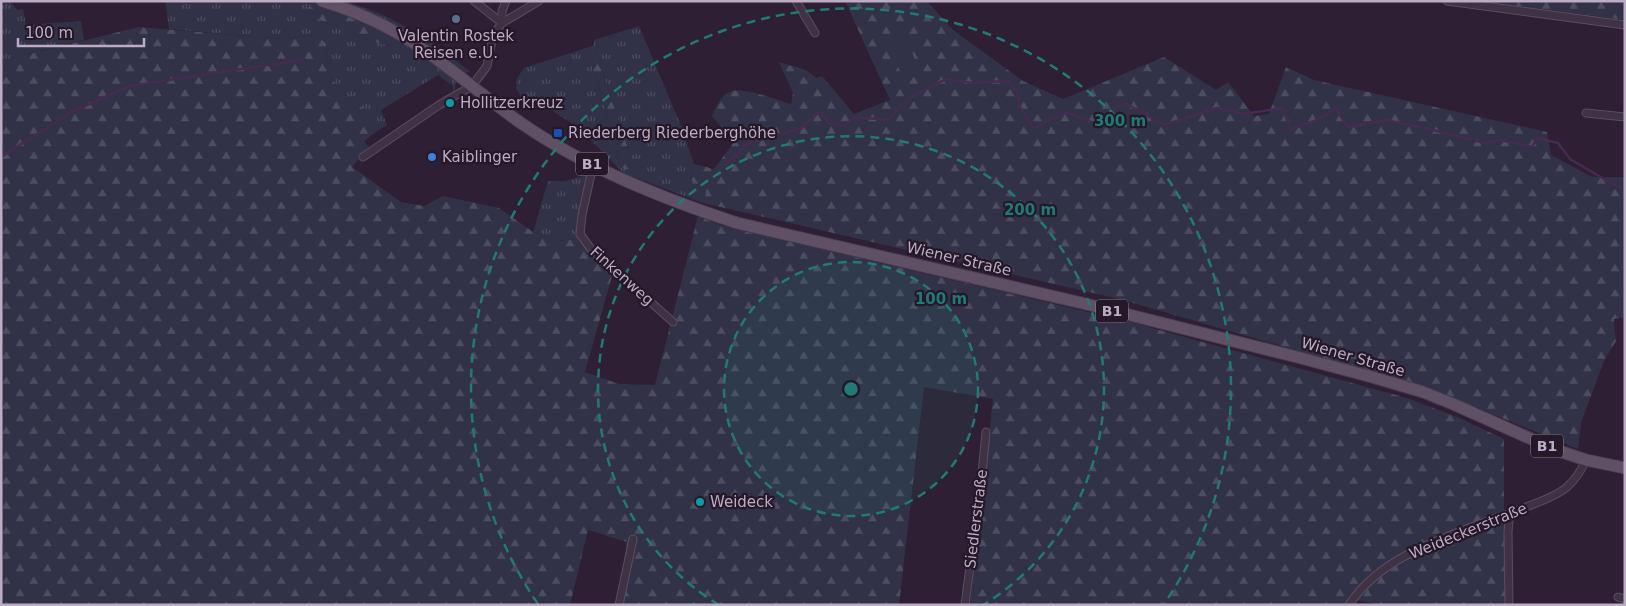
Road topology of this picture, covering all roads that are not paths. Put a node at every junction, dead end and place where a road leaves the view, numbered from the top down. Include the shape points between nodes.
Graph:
1 (322, 1) edge
2 (474, 1) edge
3 (506, 1) edge
4 (539, 1) edge
5 (796, 1) edge
6 (1447, 1) edge
7 (502, 23) junction
8 (1625, 25) edge
9 (815, 33) dead end
10 (472, 86) junction
11 (1586, 113) dead end
12 (1625, 117) edge
13 (363, 157) dead end
14 (593, 165) junction
15 (673, 322) dead end
16 (986, 432) dead end
17 (1586, 460) junction
18 (1625, 468) edge
19 (1512, 513) junction
20 (633, 539) dead end
21 (619, 605) edge
22 (965, 605) edge
23 (1349, 605) edge
24 (1509, 605) edge

1 - 10 main road, Wiener Straße / B1 via 358,13 400,34
2 - 7 street
3 - 7 street
4 - 7 street
5 - 9 street
6 - 8 street
7 - 10 street via 493,35 487,66
10 - 13 street via 438,105
10 - 14 main road, Wiener Straße / B1 via 518,122
11 - 12 street
14 - 15 street, Finkenweg via 580,234 591,250
14 - 17 main road, Wiener Straße / B1 via 685,205 738,223 1086,304 1394,384 1453,404 1530,440
16 - 22 street, Siedlerstraße
17 - 18 main road, Wiener Straße / B1
17 - 19 street, Weideckerstraße via 1579,475 1565,489
19 - 23 street, Weideckerstraße via 1424,545 1404,556 1361,588
19 - 24 street via 1508,532
20 - 21 street

